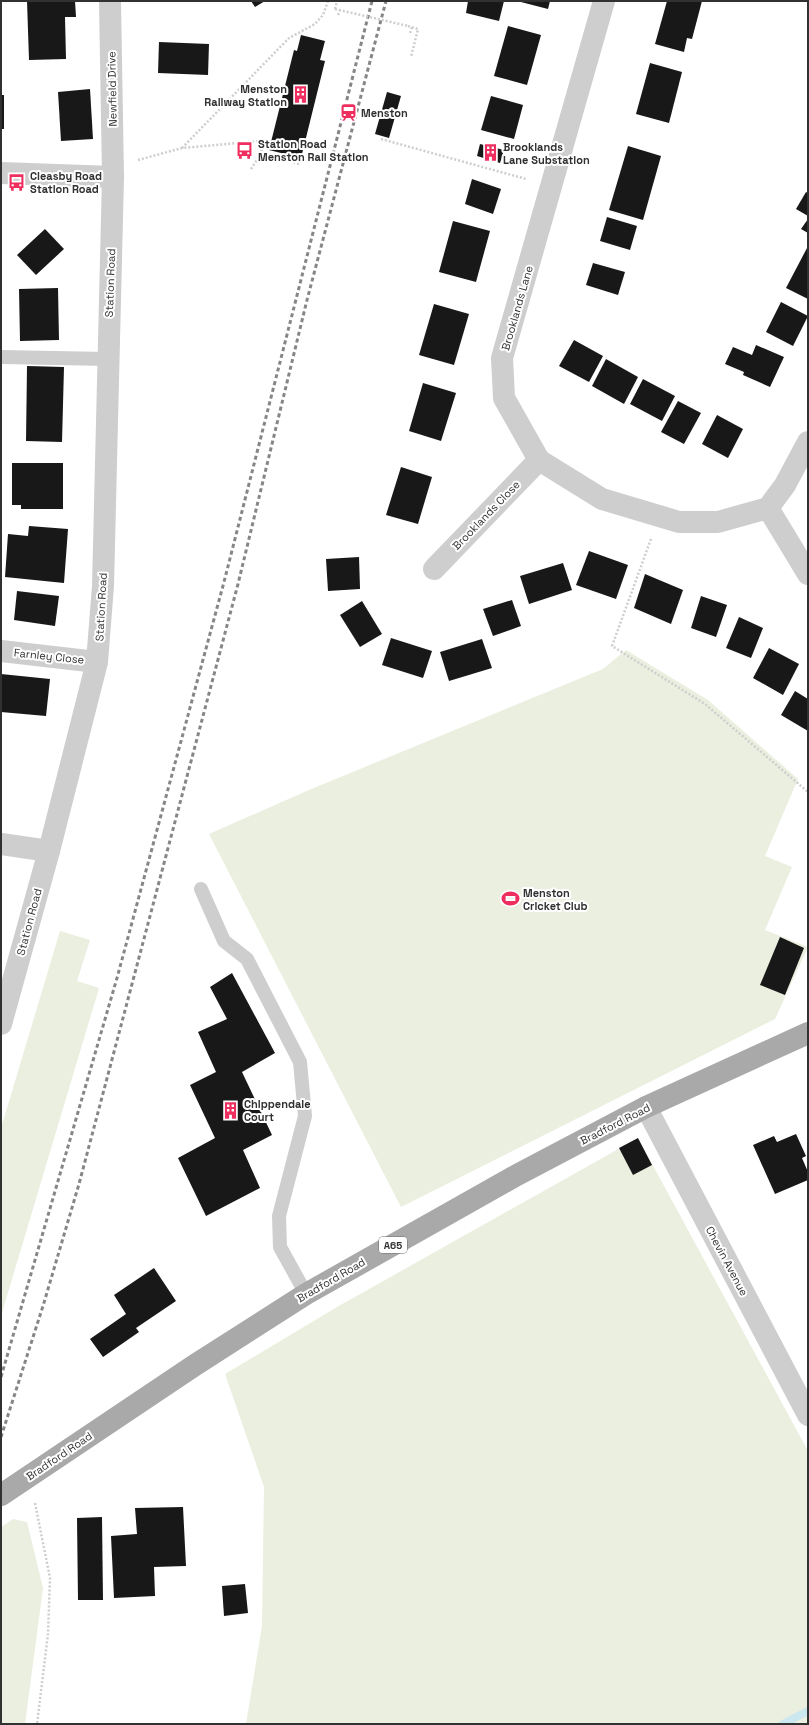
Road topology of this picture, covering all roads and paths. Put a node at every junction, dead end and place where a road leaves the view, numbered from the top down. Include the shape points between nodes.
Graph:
1 (110, 1) edge
2 (328, 1) edge
3 (337, 1) edge
4 (604, 1) edge
5 (340, 10) junction
6 (338, 15) dead end
7 (412, 27) junction
8 (410, 33) dead end
9 (411, 57) dead end
10 (381, 139) dead end
11 (182, 148) junction
12 (262, 152) junction
13 (299, 164) dead end
14 (250, 169) dead end
15 (1, 173) edge
16 (113, 177) junction
17 (552, 186) junction
18 (1, 357) edge
19 (108, 358) junction
20 (808, 442) edge
21 (539, 460) junction
22 (768, 508) junction
23 (659, 516) junction
24 (434, 568) dead end
25 (808, 574) edge
26 (1, 651) edge
27 (97, 662) junction
28 (808, 792) edge
29 (1, 844) edge
30 (49, 850) junction
31 (201, 888) dead end
32 (1, 1024) edge
33 (808, 1033) edge
34 (646, 1108) junction
35 (306, 1294) junction
36 (808, 1415) edge
37 (30, 1475) junction
38 (1, 1495) edge
39 (37, 1724) edge

1 - 16 street, Newfield Drive
2 - 11 path via 323,15 315,24 289,38
3 - 5 path, bridge via 335,9
4 - 17 street, Brooklands Lane
5 - 6 path, bridge
5 - 7 path, bridge
7 - 8 path
7 - 9 path via 418,29
10 - 17 path
11 - 12 path via 260,141
11 - 16 path via 131,161
12 - 13 path
12 - 14 path
15 - 16 street
16 - 19 street, Station Road
17 - 21 street, Brooklands Lane via 502,358 504,398
18 - 19 lane
19 - 27 street, Station Road via 103,586
20 - 22 street via 785,485
21 - 23 street, Brooklands Lane via 602,498
21 - 24 street, Brooklands Close
22 - 23 street, Brooklands Lane via 718,522 679,522
22 - 25 street
23 - 28 path via 612,646 705,704
26 - 27 street, Farnley Close
27 - 30 street, Station Road
29 - 30 street
30 - 32 street, Station Road
31 - 35 lane via 224,941 247,959 300,1062 306,1116 279,1216 280,1248
33 - 34 main road, Bradford Road / A65
34 - 35 main road, Bradford Road / A65 via 517,1175
34 - 36 street, Chevin Avenue
35 - 37 main road, Bradford Road / A65 via 195,1364
37 - 38 main road, Bradford Road / A65
37 - 39 path via 50,1578 48,1634

